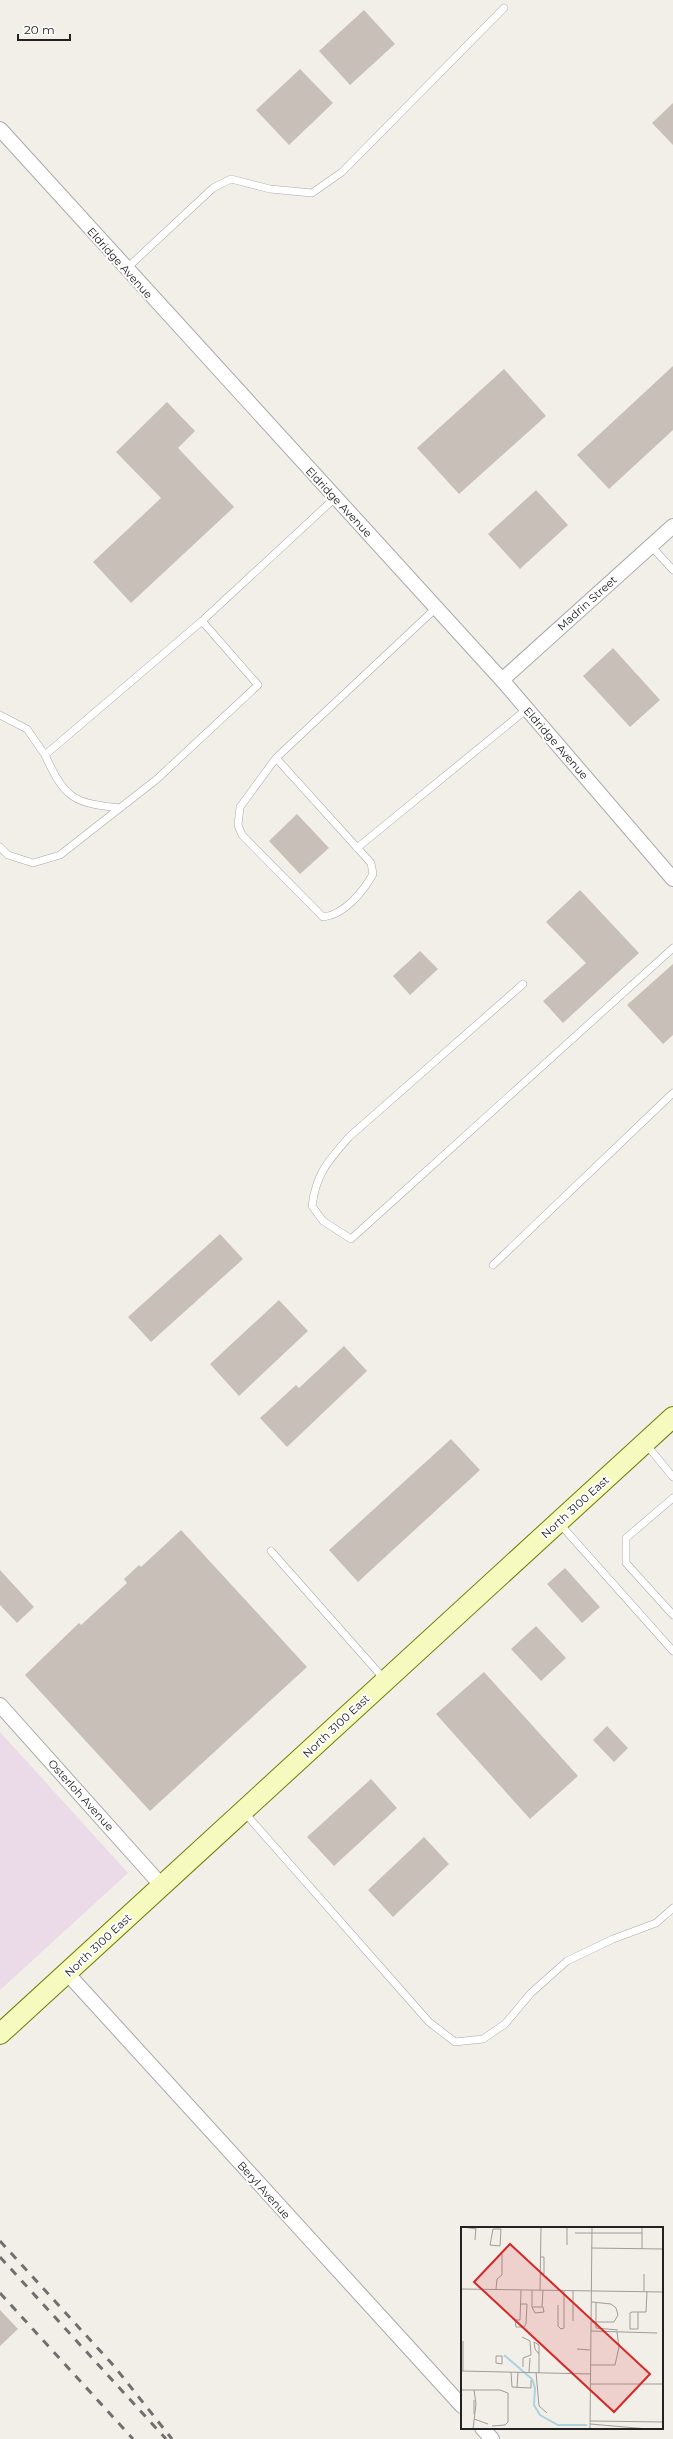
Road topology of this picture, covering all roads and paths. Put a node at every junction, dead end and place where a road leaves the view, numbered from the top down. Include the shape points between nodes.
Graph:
1 (504, 8) dead end
2 (0, 129) edge
3 (125, 269) junction
4 (335, 498) junction
5 (673, 526) edge
6 (652, 546) junction
7 (673, 570) edge
8 (436, 608) junction
9 (202, 621) junction
10 (502, 680) junction
11 (527, 709) junction
12 (0, 715) edge
13 (45, 756) junction
14 (276, 758) junction
15 (120, 808) junction
16 (0, 847) edge
17 (357, 848) junction
18 (673, 879) edge
19 (673, 948) edge
20 (523, 984) dead end
21 (673, 1093) edge
22 (493, 1265) dead end
23 (673, 1417) edge
24 (645, 1443) junction
25 (673, 1477) edge
26 (673, 1498) edge
27 (558, 1522) junction
28 (271, 1551) dead end
29 (673, 1615) edge
30 (673, 1651) edge
31 (386, 1681) junction
32 (0, 1705) edge
33 (244, 1811) junction
34 (162, 1886) junction
35 (673, 1908) edge
36 (67, 1973) junction
37 (0, 2034) edge
38 (461, 2405) edge
39 (483, 2429) edge
40 (492, 2439) edge

1 - 3 lane via 342,172 318,189 312,193 270,189 231,179 213,188
2 - 3 street, Eldridge Avenue
3 - 4 street, Eldridge Avenue
4 - 8 street, Eldridge Avenue
4 - 9 lane
5 - 6 street, Madrin Street
6 - 7 lane
6 - 10 street, Madrin Street
8 - 10 street, Eldridge Avenue
8 - 14 lane
9 - 13 lane
9 - 15 lane via 258,685 157,779
10 - 11 street, Eldridge Avenue
11 - 17 lane
11 - 18 street, Eldridge Avenue
12 - 13 lane via 27,729
13 - 15 lane via 59,784 77,800
14 - 17 lane
14 - 17 lane via 240,807 238,825 242,835 323,917 334,916 364,890 373,874 371,863
15 - 16 lane via 60,855 33,863 8,855
19 - 20 lane via 351,1239 323,1221 312,1206 314,1186 325,1164 349,1137
21 - 22 lane
23 - 24 main road, North 3100 East
24 - 25 lane
24 - 27 main road, North 3100 East
26 - 29 lane via 626,1538 626,1563
27 - 30 lane
27 - 31 main road, North 3100 East
28 - 31 lane
31 - 33 main road, North 3100 East
32 - 34 street, Osterloh Avenue
33 - 34 main road, North 3100 East
33 - 35 lane via 429,2022 455,2042 483,2039 505,2024 530,1993 567,1961 613,1938 656,1923
34 - 36 main road, North 3100 East
36 - 37 main road, North 3100 East
36 - 38 street, Beryl Avenue
39 - 40 street

